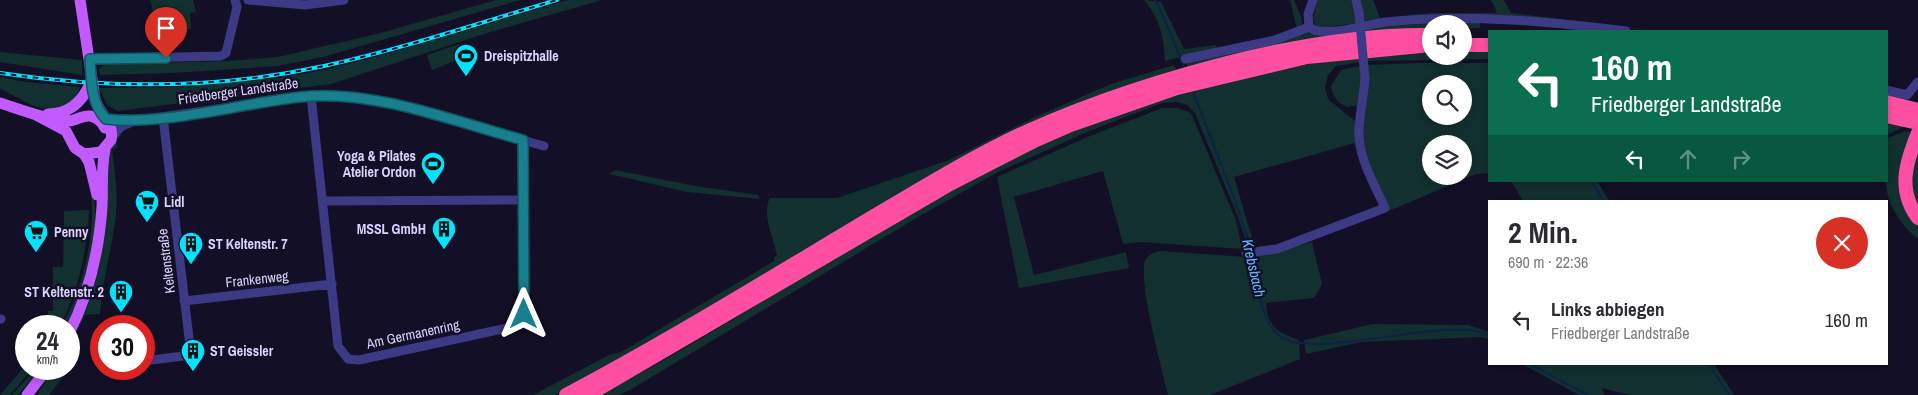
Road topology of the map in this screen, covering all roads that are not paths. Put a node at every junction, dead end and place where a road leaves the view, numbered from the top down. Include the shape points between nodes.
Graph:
1 (80, 0) edge
2 (235, 0) edge
3 (248, 0) edge
4 (344, 0) edge
5 (1313, 0) edge
6 (1356, 0) edge
7 (1309, 27) junction
8 (1618, 30) edge
9 (1422, 35) edge
10 (1472, 35) edge
11 (1488, 35) edge
12 (1472, 45) edge
13 (1488, 45) edge
14 (1422, 46) edge
15 (1185, 58) dead end
16 (90, 59) junction
17 (1198, 76) junction
18 (91, 82) junction
19 (1176, 82) junction
20 (1918, 82) edge
21 (1888, 90) edge
22 (311, 96) junction
23 (1888, 102) edge
24 (0, 103) edge
25 (1918, 110) edge
26 (34, 114) junction
27 (1888, 116) edge
28 (162, 117) junction
29 (91, 118) junction
30 (140, 120) junction
31 (1918, 123) edge
32 (1918, 133) edge
33 (112, 136) junction
34 (70, 138) junction
35 (523, 140) junction
36 (544, 146) dead end
37 (102, 151) junction
38 (84, 154) junction
39 (523, 200) junction
40 (323, 201) junction
41 (1918, 218) edge
42 (100, 224) junction
43 (1246, 253) dead end
44 (332, 284) junction
45 (184, 301) junction
46 (76, 315) edge
47 (155, 360) edge
48 (39, 380) edge
49 (27, 395) edge
50 (566, 395) edge
51 (588, 395) edge

1 - 16 main road
2 - 16 street via 237,7 226,53 221,56
3 - 4 street via 305,5
5 - 7 street via 1308,14
6 - 43 street, bridge via 1366,78 1360,139 1366,166 1385,208 1277,249
7 - 8 street via 1321,33 1382,22 1479,17
7 - 15 street via 1275,40
9 - 17 highway via 1303,45
10 - 11 highway
12 - 13 highway
14 - 17 highway via 1307,57
16 - 18 main road
17 - 19 highway
18 - 26 main road via 80,101 70,108 58,113
18 - 29 main road via 88,104
18 - 29 main road via 96,104
19 - 50 highway via 1062,117 985,152
19 - 51 highway via 1068,126 989,164
20 - 21 street via 1907,95
22 - 28 street, Friedberger Landstraße
22 - 35 street, Friedberger Landstraße via 347,96 388,103
22 - 40 street, Am Germanenring
23 - 25 highway
24 - 26 main road, Friedberger Landstraße
26 - 29 main road, Friedberger Landstraße via 68,121
26 - 34 main road, Friedberger Landstraße via 62,129
27 - 31 highway
28 - 30 street, Friedberger Landstraße
28 - 45 street, Keltenstraße
29 - 30 street, Friedberger Landstraße
29 - 33 main road via 112,128
29 - 34 main road via 71,130
29 - 37 main road via 102,123 106,134
30 - 33 street, Friedberger Landstraße via 127,123
32 - 41 highway via 1904,173 1904,186
33 - 37 main road, Friedberger Landstraße
34 - 38 main road, Friedberger Landstraße via 75,148
35 - 36 street, Friedberger Landstraße
35 - 39 street, Am Germanenring
37 - 38 main road
37 - 42 main road
38 - 42 main road via 95,186
39 - 40 street
39 - 44 street, Am Germanenring via 524,314 512,327 357,360 348,359 338,346
40 - 44 street, Am Germanenring
42 - 46 main road via 88,287
44 - 45 street, Frankenweg
45 - 47 street, Keltenstraße via 191,355
48 - 49 main road

